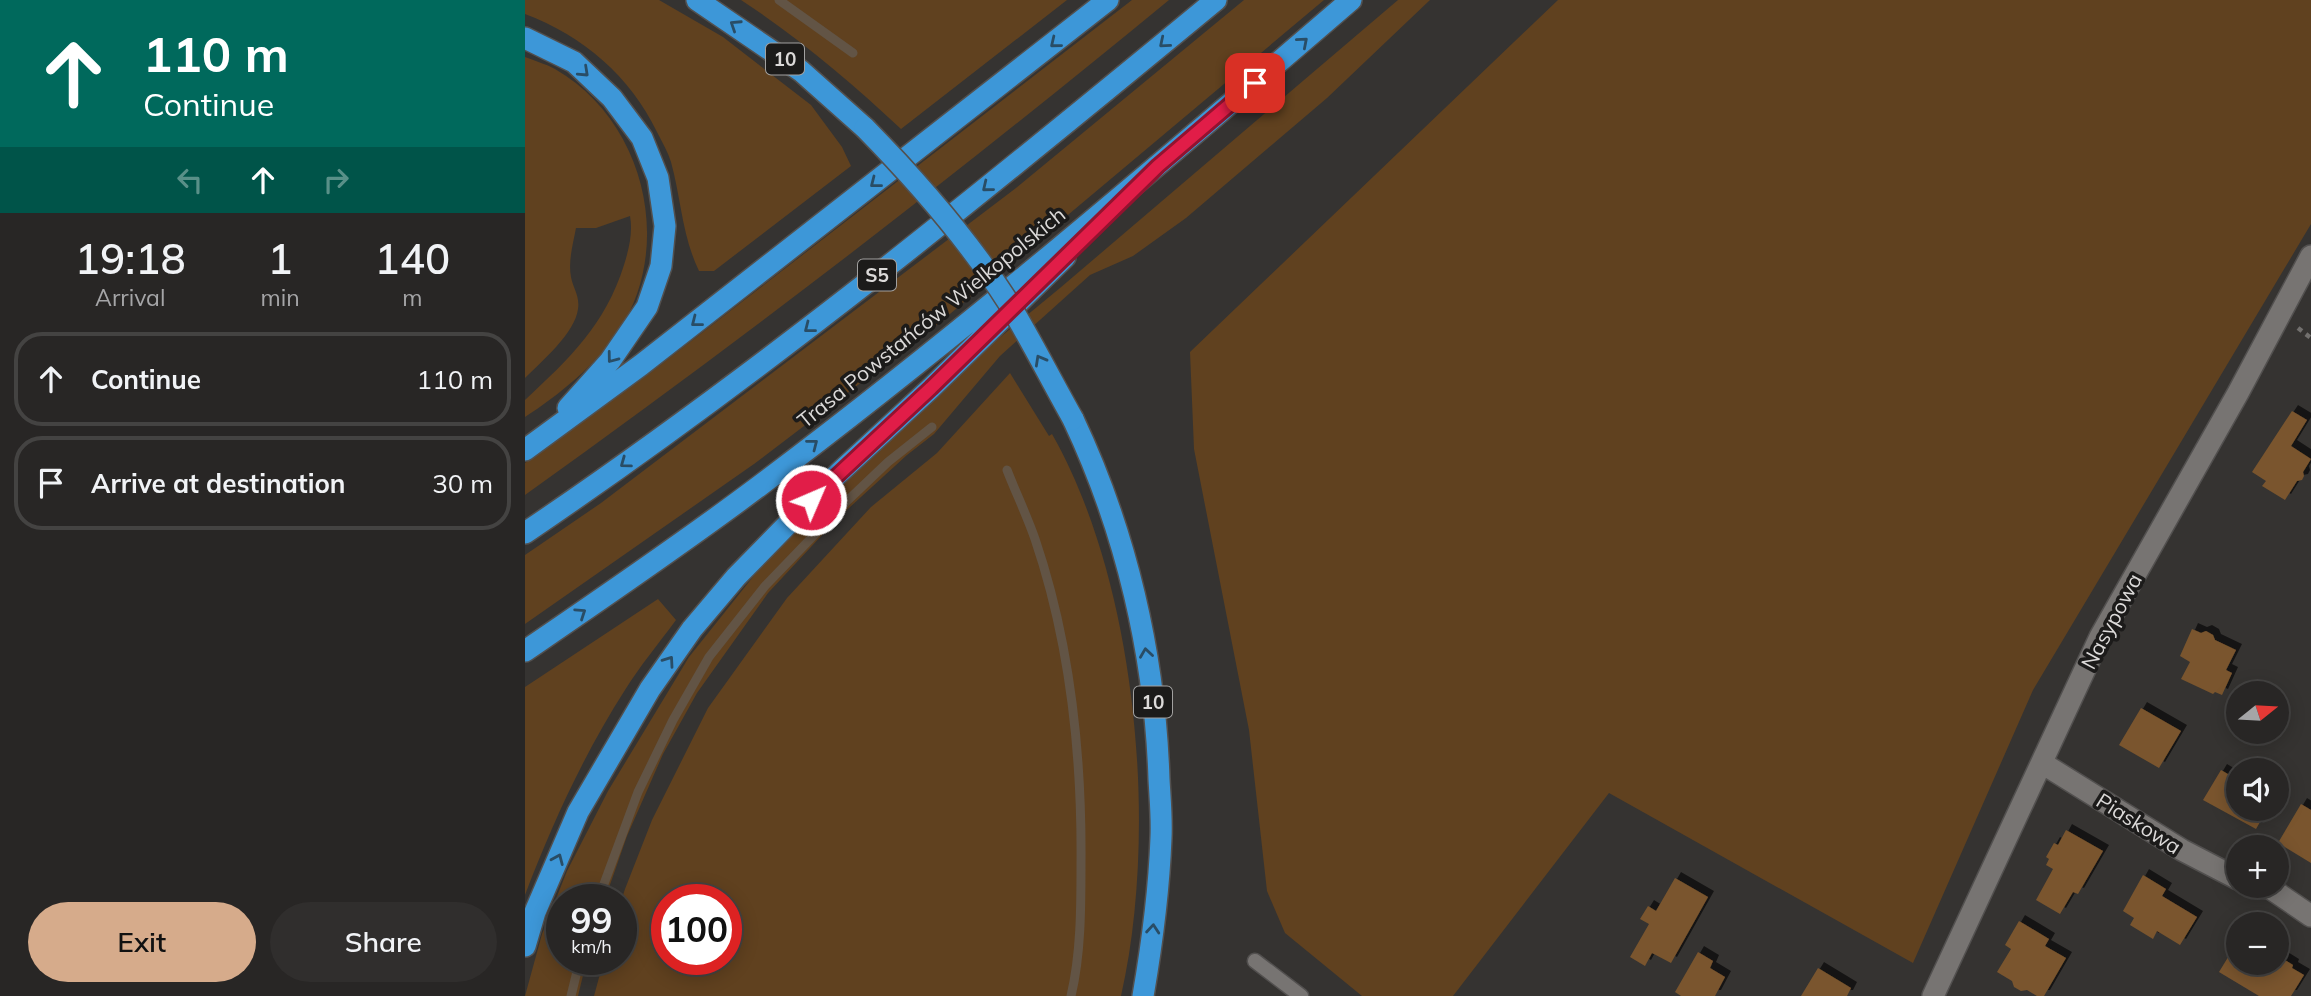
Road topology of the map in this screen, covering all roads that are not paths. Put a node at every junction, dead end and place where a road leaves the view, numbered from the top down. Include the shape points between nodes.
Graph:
1 (697, 0) edge
2 (1108, 0) edge
3 (1216, 0) edge
4 (1351, 0) edge
5 (525, 38) edge
6 (1158, 166) junction
7 (2311, 256) edge
8 (532, 446) edge
9 (525, 533) edge
10 (525, 651) edge
11 (2042, 763) junction
12 (2226, 873) edge
13 (2285, 898) edge
14 (2311, 916) edge
15 (525, 946) edge
16 (1255, 961) dead end
17 (1143, 996) edge
18 (1301, 996) edge
19 (1933, 996) edge

17 -> 1 highway, 10, bridge via 1161,836 1158,738 1145,643 1122,546 1096,468 1009,304 912,176 801,71
2 -> 8 highway
3 -> 9 highway, S5 via 797,337
6 -> 4 highway, Trasa Powstańców Wielkopolskich
5 -> 8 highway via 574,62 612,98 642,138 658,178 664,226 661,266 647,307 610,361
10 -> 6 highway, Trasa Powstańców Wielkopolskich via 760,486
15 -> 6 highway via 578,812 650,689 692,629 828,483
7 - 11 street, Nasypowa via 2101,637
11 - 12 street, Piaskowa
11 - 19 street, Nasypowa
13 - 14 street
16 - 18 lane

